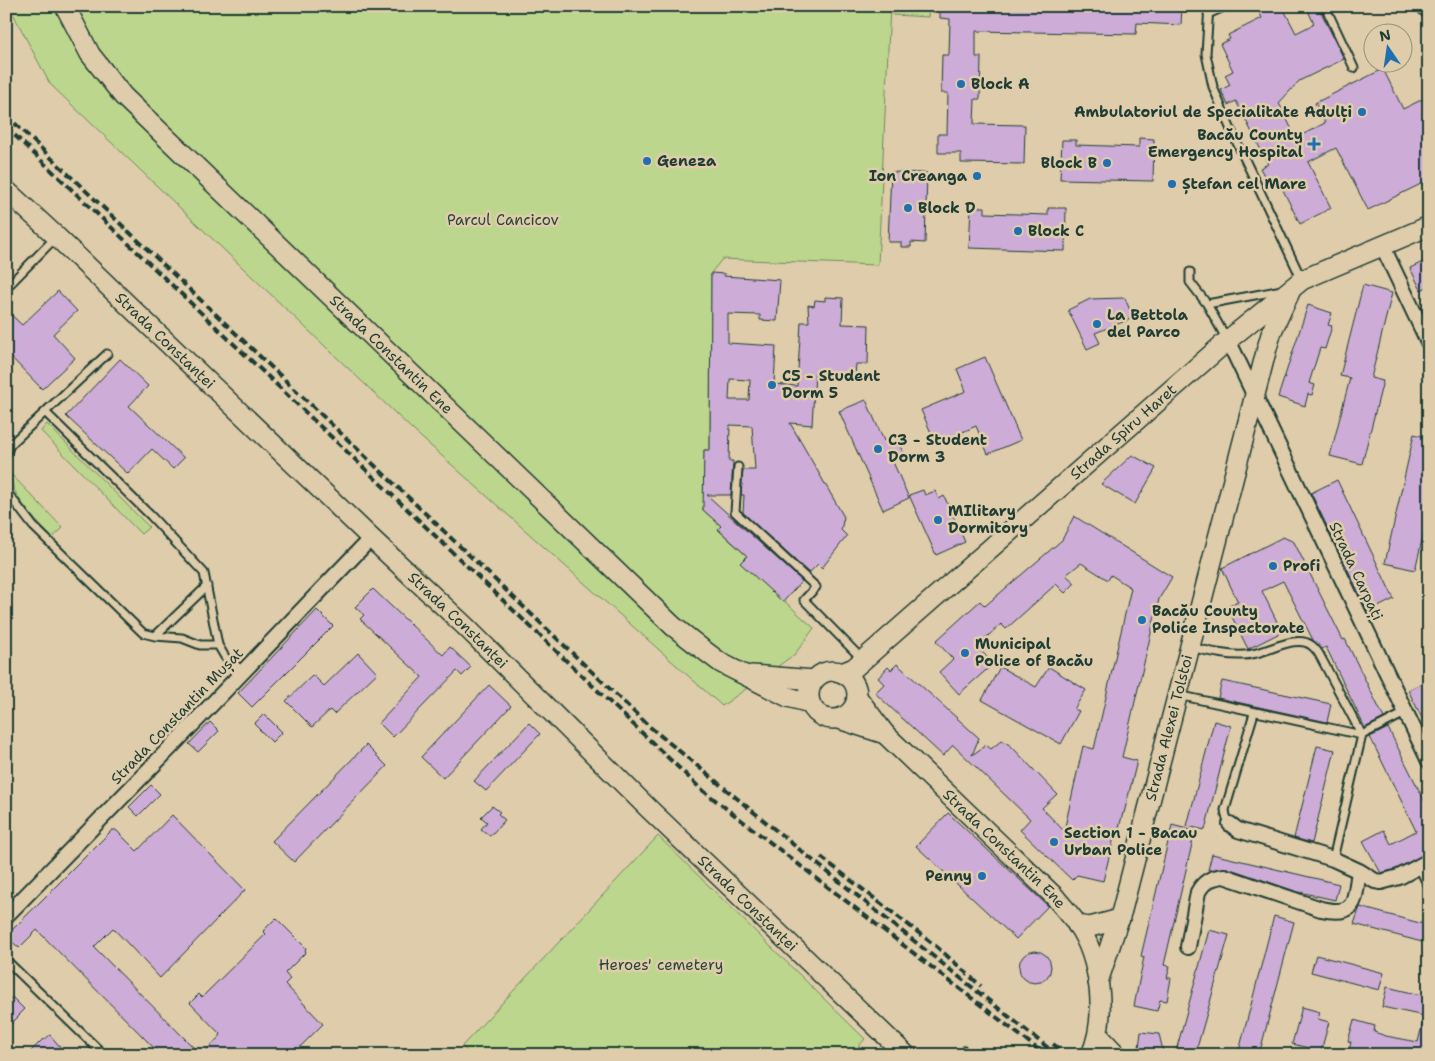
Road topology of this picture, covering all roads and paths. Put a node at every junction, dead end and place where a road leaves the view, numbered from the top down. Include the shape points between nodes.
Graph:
1 (65, 6) edge
2 (1226, 6) edge
3 (1325, 6) edge
4 (1209, 10) edge
5 (1354, 68) dead end
6 (6, 190) edge
7 (1429, 226) edge
8 (57, 236) junction
9 (1382, 245) junction
10 (1190, 272) dead end
11 (6, 280) edge
12 (1297, 284) junction
13 (1207, 304) junction
14 (1228, 340) junction
15 (1429, 344) edge
16 (107, 354) dead end
17 (1255, 394) junction
18 (45, 412) junction
19 (6, 454) edge
20 (738, 467) dead end
21 (6, 491) edge
22 (371, 538) junction
23 (207, 586) junction
24 (155, 636) junction
25 (218, 645) junction
26 (1190, 647) junction
27 (863, 660) junction
28 (243, 670) junction
29 (842, 673) junction
30 (745, 674) junction
31 (814, 680) junction
32 (1177, 695) junction
33 (857, 697) junction
34 (810, 703) junction
35 (1254, 713) junction
36 (1405, 713) junction
37 (839, 719) junction
38 (885, 734) junction
39 (1362, 735) junction
40 (1429, 761) edge
41 (1230, 824) joint
42 (1333, 859) junction
43 (1425, 863) edge
44 (1359, 871) junction
45 (1429, 880) edge
46 (6, 916) edge
47 (1120, 919) junction
48 (1078, 924) junction
49 (1188, 948) dead end
50 (6, 960) edge
51 (1098, 982) junction
52 (1098, 1035) junction
53 (104, 1055) edge
54 (906, 1055) edge
55 (1092, 1055) edge
56 (1117, 1055) edge

1 - 30 street, Strada Constantin Ene via 90,54 123,96 673,626 721,663
2 - 4 lane
3 - 5 lane
4 - 12 lane via 1206,54 1214,88
6 - 8 street, Strada Constanței
7 - 9 street, Strada Spiru Haret
8 - 11 lane via 10,284
8 - 22 street, Strada Constanței
9 - 12 street, Strada Spiru Haret
9 - 15 street
10 - 13 lane via 1190,282
12 - 13 lane
12 - 14 street, Strada Spiru Haret
12 - 17 street, Strada Alexei Tolstoi via 1272,331
13 - 14 lane
14 - 17 street, Strada Carpați
14 - 27 street, Strada Spiru Haret
16 - 18 lane
17 - 26 street, Strada Alexei Tolstoi
17 - 36 street, Strada Carpați
18 - 19 lane via 10,445
18 - 23 lane via 179,546 204,573
20 - 27 lane via 735,512 816,587 804,600
21 - 24 lane via 33,526 143,633
22 - 28 street, Strada Constantin Mușat
22 - 54 street, Strada Constanței
23 - 24 lane
23 - 25 lane
24 - 25 lane via 182,638 200,645
25 - 28 lane via 225,657
26 - 32 street, Strada Alexei Tolstoi
26 - 39 lane via 1220,654 1245,655 1262,653 1292,641 1311,645 1319,654
27 - 29 street, Strada Spiru Haret
28 - 46 street, Strada Constantin Mușat
29 - 31 street via 827,672
29 - 33 street via 856,687
30 - 31 street, Strada Constantin Ene
30 - 34 street, Strada Constantin Ene via 788,697
31 - 34 street via 808,695
32 - 35 lane
32 - 47 street, Strada Alexei Tolstoi
33 - 37 street via 848,714
33 - 38 street, Strada Constantin Ene
34 - 37 street via 819,715
35 - 39 lane
35 - 41 lane via 1225,810
36 - 39 lane
36 - 40 street, Strada Carpați
37 - 38 street, Strada Constantin Ene
38 - 48 street, Strada Constantin Ene via 1055,897
39 - 42 lane
41 - 42 street via 1238,830
42 - 44 street
43 - 44 street via 1399,877 1381,882
43 - 45 street
44 - 49 street via 1354,900 1345,911 1335,912 1224,876 1215,876 1198,892
47 - 48 street via 1090,926
47 - 51 street, Strada Alexei Tolstoi
48 - 51 street, Strada Constantin Ene
50 - 53 lane
51 - 52 street, Strada Alexei Tolstoi via 1101,1007
52 - 55 street, Strada Alexei Tolstoi
52 - 56 street

